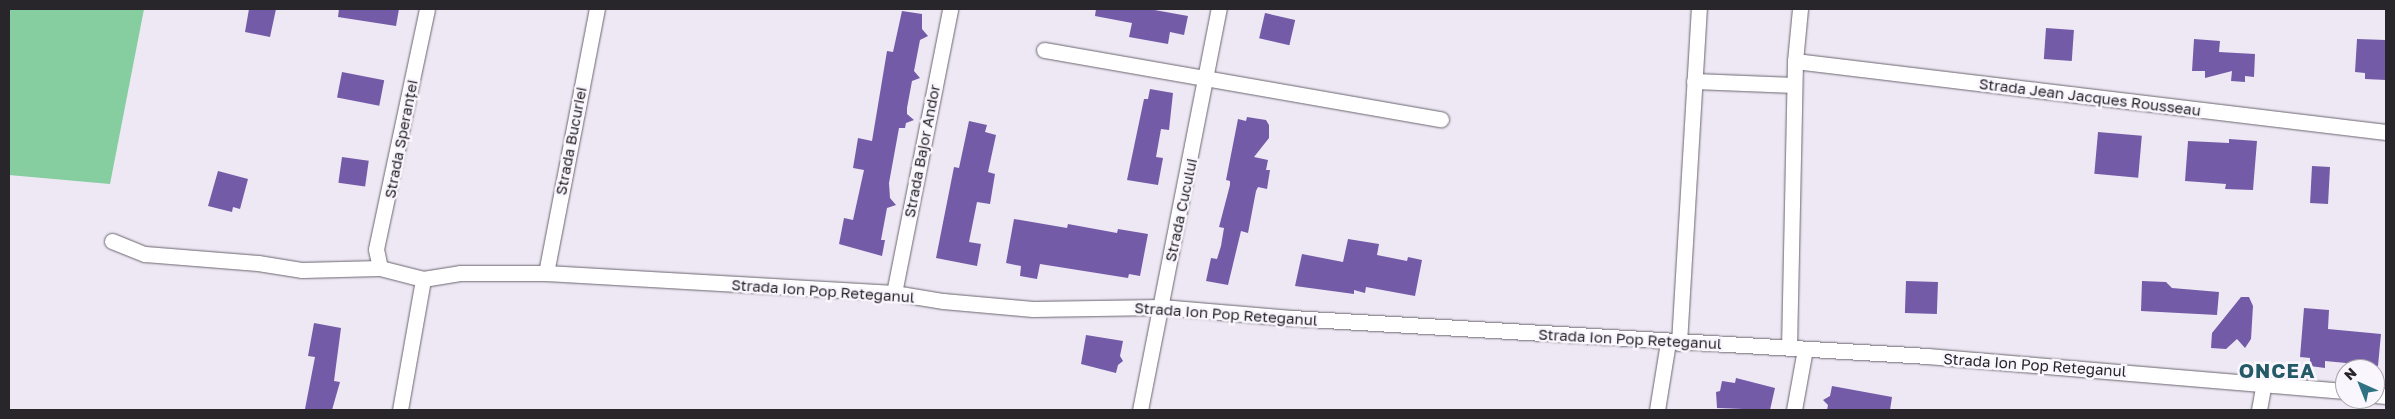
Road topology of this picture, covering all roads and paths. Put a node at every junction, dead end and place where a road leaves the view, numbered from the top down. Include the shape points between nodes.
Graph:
1 (426, 9) edge
2 (596, 9) edge
3 (950, 9) edge
4 (1219, 9) edge
5 (1699, 9) edge
6 (1800, 9) edge
7 (1044, 50) dead end
8 (1795, 61) junction
9 (1208, 78) junction
10 (1694, 81) junction
11 (1794, 85) junction
12 (1441, 119) dead end
13 (2386, 132) edge
14 (112, 242) dead end
15 (380, 268) junction
16 (546, 273) junction
17 (422, 279) junction
18 (894, 293) junction
19 (1161, 307) junction
20 (1673, 342) junction
21 (1789, 348) junction
22 (1805, 349) junction
23 (2264, 382) junction
24 (2335, 391) edge
25 (400, 410) edge
26 (1140, 410) edge
27 (1657, 410) edge
28 (1794, 410) edge
29 (2259, 410) edge

1 - 15 street, Strada Speranței via 376,249
2 - 16 street, Strada Bucuriei
3 - 18 street, Strada Bajor Andor
4 - 9 street, Strada Cucului
5 - 10 street
6 - 8 street
7 - 9 street
8 - 11 street
8 - 13 street, Strada Jean Jacques Rousseau
9 - 12 street
9 - 19 street, Strada Cucului
10 - 11 street
10 - 20 street
11 - 21 street
14 - 15 street, Strada Ion Pop Reteganul via 145,254 239,261 302,270
15 - 17 street, Strada Ion Pop Reteganul
16 - 17 street, Strada Ion Pop Reteganul via 460,274
16 - 18 street, Strada Ion Pop Reteganul
17 - 25 street
18 - 19 street, Strada Ion Pop Reteganul via 943,302 1033,309
19 - 20 street, Strada Ion Pop Reteganul
19 - 26 street, Strada Cucului
20 - 21 street, Strada Ion Pop Reteganul
20 - 27 street
21 - 22 street, Strada Ion Pop Reteganul
22 - 23 street, Strada Ion Pop Reteganul
22 - 28 street
23 - 24 street, Strada Ion Pop Reteganul
23 - 29 street

